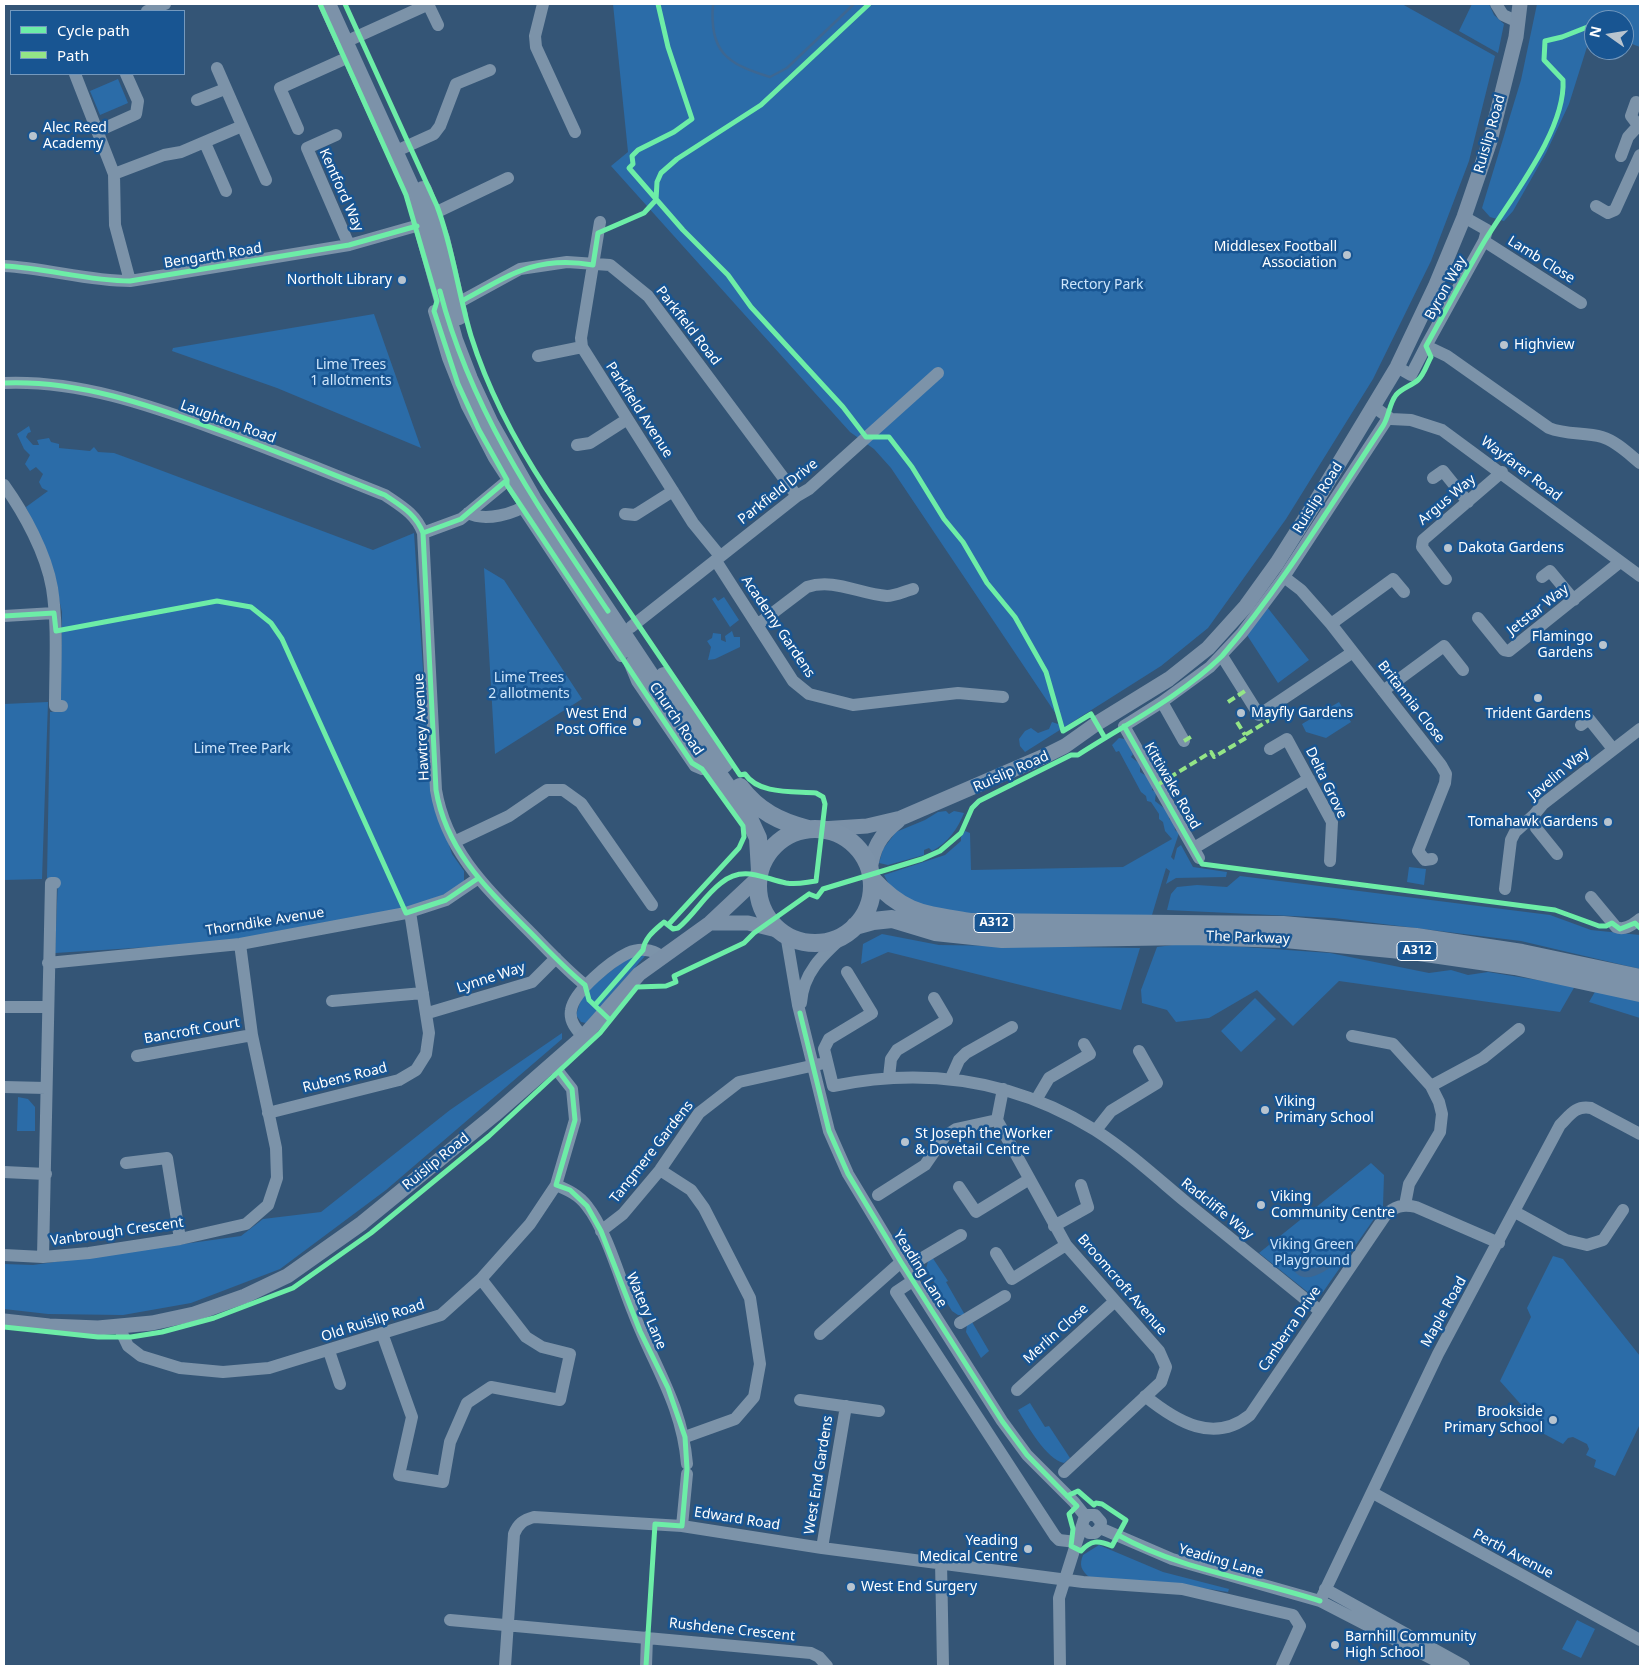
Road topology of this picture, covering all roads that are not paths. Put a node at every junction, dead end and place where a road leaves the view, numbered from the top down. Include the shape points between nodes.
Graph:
1 (165, 4) edge
2 (327, 4) edge
3 (338, 4) edge
4 (428, 4) edge
5 (543, 4) edge
6 (1496, 4) edge
7 (1520, 4) edge
8 (150, 10) edge
9 (1518, 22) junction
10 (438, 25) dead end
11 (352, 47) junction
12 (217, 68) dead end
13 (490, 70) dead end
14 (75, 75) edge
15 (126, 75) edge
16 (225, 89) junction
17 (197, 100) dead end
18 (1636, 102) dead end
19 (242, 126) junction
20 (1639, 127) edge
21 (298, 129) dead end
22 (98, 132) junction
23 (575, 132) dead end
24 (336, 135) dead end
25 (205, 142) junction
26 (403, 148) junction
27 (1640, 155) edge
28 (1621, 156) dead end
29 (114, 174) junction
30 (508, 178) dead end
31 (266, 180) dead end
32 (226, 191) dead end
33 (1596, 206) dead end
34 (438, 211) dead end
35 (1464, 217) junction
36 (600, 222) dead end
37 (423, 224) junction
38 (1484, 242) junction
39 (349, 245) junction
40 (593, 265) junction
41 (4, 266) edge
42 (130, 281) junction
43 (1581, 303) dead end
44 (456, 304) junction
45 (434, 311) dead end
46 (1426, 346) junction
47 (582, 347) junction
48 (538, 356) dead end
49 (1397, 368) junction
50 (938, 373) dead end
51 (4, 383) edge
52 (1374, 407) junction
53 (1388, 418) junction
54 (626, 420) junction
55 (577, 445) dead end
56 (1640, 464) edge
57 (1502, 472) junction
58 (512, 477) junction
59 (1433, 478) dead end
60 (4, 485) edge
61 (673, 491) junction
62 (797, 496) junction
63 (1468, 502) junction
64 (528, 504) junction
65 (468, 513) junction
66 (625, 514) dead end
67 (424, 533) junction
68 (718, 558) junction
69 (1620, 562) junction
70 (1640, 576) edge
71 (1284, 577) junction
72 (1542, 578) dead end
73 (1446, 579) dead end
74 (913, 589) dead end
75 (1404, 592) dead end
76 (1574, 600) junction
77 (54, 613) junction
78 (4, 616) edge
79 (1478, 618) dead end
80 (1331, 624) junction
81 (757, 625) junction
82 (631, 627) junction
83 (1353, 652) junction
84 (1222, 656) junction
85 (1463, 670) dead end
86 (1173, 686) junction
87 (1383, 691) junction
88 (1003, 696) dead end
89 (1162, 702) junction
90 (62, 706) dead end
91 (1581, 725) dead end
92 (1640, 729) edge
93 (1184, 742) dead end
94 (1270, 749) dead end
95 (1613, 749) junction
96 (1309, 779) junction
97 (1534, 815) junction
98 (901, 818) junction
99 (815, 829) junction
100 (454, 842) junction
101 (1557, 854) dead end
102 (1432, 859) dead end
103 (1330, 861) dead end
104 (759, 874) junction
105 (870, 875) junction
106 (477, 879) junction
107 (55, 883) dead end
108 (1505, 889) dead end
109 (1591, 897) dead end
110 (652, 904) dead end
111 (410, 912) junction
112 (1640, 919) edge
113 (710, 923) junction
114 (851, 929) junction
115 (1126, 930) junction
116 (1192, 930) junction
117 (783, 933) junction
118 (240, 944) junction
119 (661, 956) junction
120 (556, 958) junction
121 (48, 963) junction
122 (847, 972) dead end
123 (1640, 978) edge
124 (585, 985) junction
125 (422, 993) junction
126 (1640, 993) edge
127 (934, 998) dead end
128 (332, 1001) dead end
129 (4, 1007) edge
130 (47, 1007) junction
131 (428, 1013) junction
132 (800, 1013) junction
133 (1012, 1027) dead end
134 (1520, 1029) dead end
135 (252, 1035) junction
136 (1352, 1036) dead end
137 (583, 1038) junction
138 (1084, 1044) dead end
139 (1139, 1051) dead end
140 (137, 1056) dead end
141 (827, 1062) junction
142 (553, 1065) junction
143 (812, 1066) junction
144 (889, 1077) junction
145 (951, 1078) junction
146 (1431, 1086) junction
147 (4, 1087) edge
148 (46, 1088) junction
149 (1002, 1089) junction
150 (1036, 1100) junction
151 (268, 1113) junction
152 (997, 1120) junction
153 (1096, 1130) junction
154 (1640, 1134) edge
155 (126, 1163) dead end
156 (660, 1170) junction
157 (4, 1172) edge
158 (46, 1174) junction
159 (1028, 1180) junction
160 (556, 1185) junction
161 (1082, 1185) dead end
162 (959, 1187) dead end
163 (878, 1194) dead end
164 (1405, 1205) junction
165 (1623, 1210) dead end
166 (1515, 1212) junction
167 (1054, 1226) junction
168 (601, 1232) junction
169 (961, 1234) dead end
170 (180, 1239) junction
171 (1499, 1243) junction
172 (1066, 1244) junction
173 (996, 1253) dead end
174 (4, 1255) edge
175 (43, 1257) junction
176 (919, 1260) dead end
177 (901, 1262) junction
178 (481, 1279) junction
179 (914, 1280) junction
180 (1005, 1296) dead end
181 (1115, 1301) junction
182 (1320, 1311) junction
183 (4, 1321) edge
184 (960, 1323) dead end
185 (119, 1326) junction
186 (382, 1332) junction
187 (820, 1334) dead end
188 (329, 1351) junction
189 (340, 1384) dead end
190 (1017, 1390) dead end
191 (1146, 1396) junction
192 (800, 1400) dead end
193 (846, 1406) junction
194 (879, 1411) dead end
195 (685, 1437) junction
196 (1064, 1472) dead end
197 (1373, 1493) junction
198 (682, 1526) junction
199 (1089, 1526) junction
200 (1076, 1542) junction
201 (822, 1548) junction
202 (1071, 1561) junction
203 (941, 1562) junction
204 (1064, 1580) junction
205 (1325, 1589) junction
206 (1320, 1602) junction
207 (450, 1620) dead end
208 (508, 1626) junction
209 (647, 1637) junction
210 (1640, 1640) edge
211 (505, 1666) edge
212 (646, 1666) edge
213 (827, 1666) edge
214 (943, 1666) edge
215 (1060, 1666) edge
216 (1282, 1666) edge
217 (1446, 1666) edge
218 (1464, 1666) edge

1 - 8 street
2 - 11 highway, Church Road / A312
3 - 11 highway, Church Road / A312
4 - 10 street
4 - 11 street
5 - 23 street via 535,36 536,47
6 - 9 street via 1503,15
7 - 9 main road, Ruislip Road
9 - 35 main road, Ruislip Road via 1490,141
11 - 21 street via 280,88
11 - 26 highway, Church Road / A312
11 - 37 highway, Church Road / A312
12 - 16 street
13 - 26 street via 456,84 434,134
14 - 22 street
15 - 22 street via 138,101 136,114
16 - 17 street
16 - 19 street
18 - 20 street via 1631,116
19 - 25 street
19 - 31 street
20 - 28 street via 1628,137
22 - 29 street
24 - 39 street, Kentford Way via 306,148
25 - 29 street
25 - 32 street
26 - 44 highway, Church Road / A312 via 433,214
27 - 33 street via 1615,210 1608,213
29 - 42 street via 115,225
30 - 34 street
35 - 38 street via 1487,230
35 - 49 main road, Ruislip Road
36 - 40 street
37 - 39 street, Bengarth Road
37 - 58 highway, Church Road / A312 via 459,354
38 - 43 street, Lamb Close
38 - 46 street, Byron Way
39 - 42 street, Bengarth Road
40 - 44 street, Parkfield Road via 567,262 520,269
40 - 47 street
40 - 62 street, Parkfield Road via 610,266 648,296
41 - 42 street, Bengarth Road
44 - 82 highway, Church Road / A312 via 479,376 514,447 541,494
45 - 58 street, Church Road via 458,384 479,430
46 - 49 street, Byron Way via 1411,375
46 - 56 street via 1447,356 1549,428 1557,432 1600,436
47 - 48 street
47 - 54 street, Parkfield Avenue
49 - 52 main road, Ruislip Road
50 - 62 street, Parkfield Drive via 809,489
51 - 67 street, Laughton Road via 62,386 107,394 190,419 385,495 411,512
52 - 53 street
52 - 86 main road, Ruislip Road via 1282,556 1246,606
53 - 57 street, Wayfarer Road via 1430,424
53 - 71 street
54 - 55 street via 590,443
54 - 61 street, Parkfield Avenue
57 - 63 street, Argus Way
57 - 69 street, Wayfarer Road
58 - 64 highway, Church Road / A312
58 - 65 street
59 - 63 street via 1443,471
60 - 77 street via 22,510 39,550 51,586
61 - 66 street via 634,515
61 - 68 street, Parkfield Avenue
62 - 68 street, Parkfield Drive
63 - 73 street, Argus Way via 1423,540 1422,547
64 - 65 street via 501,515
64 - 104 highway, Church Road / A312 via 629,656 751,820 758,838
65 - 67 street
67 - 100 street, Hawtrey Avenue via 436,790 439,809
68 - 81 street, Academy Gardens
68 - 82 street, Parkfield Drive
69 - 70 street, Wayfarer Road
69 - 76 street, Jetstar Way
71 - 80 street, Britannia Close via 1301,590
71 - 84 street
72 - 76 street via 1550,571
74 - 81 street via 888,596 827,583 816,584 807,587
75 - 80 street via 1392,579
76 - 79 street, Jetstar Way via 1509,651 1504,650
77 - 78 street
77 - 90 street via 54,706
80 - 83 street, Britannia Close
81 - 88 street, Academy Gardens via 793,681 809,694 862,706 948,693
82 - 99 highway, Church Road / A312 via 747,796 770,815 788,824
83 - 84 street via 1259,715
83 - 87 street, Britannia Close
84 - 86 street
85 - 87 street via 1444,646
86 - 89 street
86 - 98 main road, Ruislip Road via 1096,724 1066,746 1021,768
87 - 102 street, Britannia Close via 1446,774 1418,851 1424,860
89 - 93 street
89 - 96 street, Kittiwake Road via 1124,726 1197,853
91 - 95 street via 1589,719
92 - 95 street, Javelin Way
94 - 96 street, Delta Grove via 1287,739
95 - 97 street, Javelin Way via 1543,804
96 - 103 street, Delta Grove via 1332,822
97 - 101 street, Javelin Way via 1536,828
97 - 108 street via 1515,832
98 - 99 main road, Ruislip Road via 867,826
98 - 105 main road, Ruislip Road via 880,838 873,852
99 - 104 highway via 790,835 773,847
99 - 105 highway, A312 via 836,832 849,840 859,850
100 - 106 street, Hawtrey Avenue
100 - 110 street via 509,816 547,790 563,790 581,803
104 - 113 main road, Ruislip Road
104 - 117 highway, A312 via 759,897 764,911
105 - 114 highway via 871,897 867,909
105 - 115 highway, The Parkway / A312 via 901,906 927,915 971,922
106 - 111 street, Thorndike Avenue via 446,900
106 - 120 street, Hawtrey Avenue
107 - 121 street, Vanbrough Crescent via 51,883
109 - 112 street via 1620,929
111 - 118 street, Thorndike Avenue
111 - 125 street, Rubens Road
113 - 117 main road via 748,922
113 - 119 main road, Ruislip Road
114 - 115 highway, The Parkway / A312 via 886,919 936,932 1002,939
114 - 117 highway, A312 via 833,940 817,943 801,941
114 - 132 street, Yeading Lane via 820,957 809,973 802,992
115 - 116 highway, The Parkway / A312
116 - 123 highway, The Parkway / A312 via 1283,925 1416,938 1522,953
116 - 126 highway, The Parkway / A312 via 1412,951 1515,966
117 - 132 street, Yeading Lane
118 - 121 street, Thorndike Avenue
118 - 135 street, Vanbrough Crescent
119 - 124 street via 643,950 627,953
119 - 137 main road, Ruislip Road via 623,990
120 - 124 street, Hawtrey Avenue
120 - 131 street, Lynne Way via 532,982
121 - 130 street, Vanbrough Crescent
122 - 141 street, Radcliffe Way via 872,1013 829,1039 824,1050
124 - 137 street via 571,1011 572,1023
125 - 128 street
125 - 131 street, Rubens Road
127 - 144 street via 947,1020 896,1050 891,1059
129 - 130 street
130 - 148 street, Vanbrough Crescent
131 - 151 street, Rubens Road via 430,1033 426,1054 416,1070 399,1080
132 - 143 street, Yeading Lane
133 - 145 street via 966,1053
134 - 146 street via 1483,1058
135 - 140 street, Bancroft Court
135 - 151 street, Vanbrough Crescent
136 - 146 street via 1393,1044
137 - 142 main road, Ruislip Road
138 - 150 street via 1090,1054 1049,1078
139 - 153 street via 1156,1083 1111,1112
141 - 143 street
141 - 144 street, Radcliffe Way via 833,1086
142 - 160 street, Old Ruislip Road via 572,1089 575,1120
142 - 185 main road, Ruislip Road via 362,1224 287,1276 205,1310 152,1323
143 - 156 street, Tangmere Gardens via 739,1082 699,1114
143 - 177 street, Yeading Lane via 838,1153
144 - 145 street, Radcliffe Way
145 - 149 street, Radcliffe Way
146 - 164 street via 1439,1102 1442,1123 1440,1132 1409,1184
147 - 148 street
148 - 158 street, Vanbrough Crescent
149 - 150 street, Radcliffe Way
149 - 152 street
150 - 153 street, Radcliffe Way
151 - 170 street, Vanbrough Crescent via 276,1148 277,1178 268,1205 246,1224
152 - 159 street, Broomcroft Avenue
152 - 163 street via 956,1128 945,1136 925,1165
153 - 182 street, Radcliffe Way
154 - 166 street, Maple Road via 1591,1108 1576,1109 1560,1125
155 - 170 street via 167,1158
156 - 168 street, Tangmere Gardens via 623,1214
156 - 195 street via 691,1190 704,1208 742,1281 750,1298 760,1364 754,1397 735,1419
157 - 158 street
158 - 175 street, Vanbrough Crescent
159 - 162 street via 976,1212
159 - 167 street, Broomcroft Avenue
160 - 168 street, Watery Lane via 570,1190 587,1206
160 - 178 street, Old Ruislip Road via 530,1224
161 - 167 street via 1088,1206
164 - 171 street
164 - 182 street, Canberra Drive via 1390,1210 1384,1216
165 - 166 street via 1603,1240 1587,1245 1566,1240
166 - 171 street, Maple Road
167 - 172 street, Broomcroft Avenue
168 - 195 street, Watery Lane via 640,1331 668,1388
169 - 176 street
170 - 175 street, Vanbrough Crescent
171 - 197 street, Maple Road via 1438,1354
172 - 173 street via 1012,1279
172 - 181 street, Broomcroft Avenue
174 - 175 street
177 - 179 street, Yeading Lane
177 - 187 street
178 - 186 street, Old Ruislip Road via 441,1315
178 - 186 street via 526,1336 542,1347 570,1354 560,1400 491,1386 467,1403 450,1442 443,1482 399,1475 412,1418
179 - 199 street, Yeading Lane via 1002,1421 1027,1455 1074,1502
179 - 200 street via 896,1292 1054,1536 1059,1540
180 - 184 street
181 - 190 street, Merlin Close
181 - 191 street, Broomcroft Avenue via 1159,1351 1166,1366 1161,1382
182 - 191 street, Canberra Drive via 1250,1415 1240,1424 1216,1430 1202,1428 1162,1410
183 - 185 main road, Ruislip Road via 50,1326
185 - 188 street, Old Ruislip Road via 135,1353 180,1368 223,1372 269,1368
186 - 188 street, Old Ruislip Road
188 - 189 street
191 - 196 street, Broomcroft Avenue
192 - 193 street, West End Gardens
193 - 194 street, West End Gardens
193 - 201 street, West End Gardens
195 - 198 street, Watery Lane via 687,1469
197 - 205 street, Maple Road
197 - 210 street, Perth Avenue
198 - 201 street, Edward Road
198 - 208 street, Edward Road via 534,1517 525,1520 514,1534
199 - 200 street
199 - 202 street
199 - 206 street, Yeading Lane via 1172,1559
200 - 202 street
201 - 203 street, Edward Road
202 - 204 street
203 - 204 street, Edward Road
203 - 214 street
204 - 215 street via 1059,1605
204 - 216 street, Edward Road via 1182,1589 1293,1615 1300,1626
205 - 206 street, Maple Road
205 - 218 street
206 - 217 street, Yeading Lane
207 - 208 street, Rushdene Crescent
208 - 209 street, Rushdene Crescent
208 - 211 street, Edward Road
209 - 212 street
209 - 213 street, Rushdene Crescent via 811,1653 819,1656

